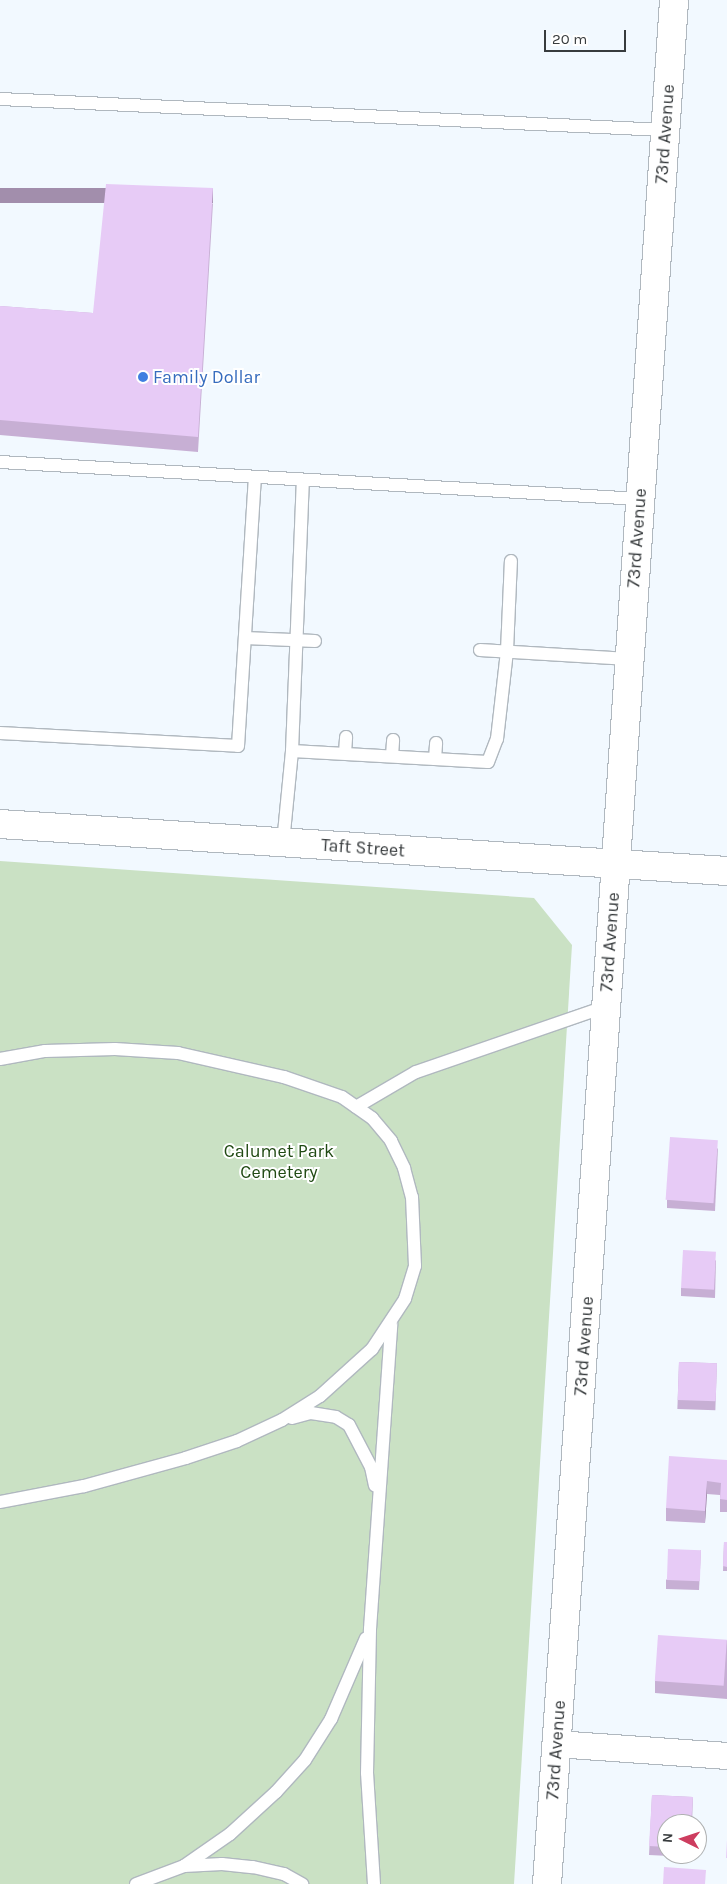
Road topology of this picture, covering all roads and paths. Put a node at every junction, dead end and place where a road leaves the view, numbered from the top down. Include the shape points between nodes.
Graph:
1 (674, 0) edge
2 (0, 99) edge
3 (665, 130) junction
4 (0, 462) edge
5 (256, 478) junction
6 (302, 480) junction
7 (639, 499) junction
8 (511, 561) dead end
9 (245, 638) junction
10 (298, 641) junction
11 (315, 641) dead end
12 (480, 650) dead end
13 (507, 651) junction
14 (629, 658) junction
15 (0, 733) edge
16 (346, 737) dead end
17 (393, 740) dead end
18 (436, 743) dead end
19 (292, 751) junction
20 (344, 753) junction
21 (392, 756) junction
22 (436, 758) junction
23 (0, 824) edge
24 (283, 843) junction
25 (615, 866) junction
26 (727, 871) edge
27 (605, 1007) junction
28 (0, 1059) edge
29 (356, 1107) junction
30 (391, 1325) junction
31 (282, 1420) junction
32 (0, 1502) edge
33 (378, 1502) junction
34 (370, 1628) junction
35 (556, 1744) junction
36 (727, 1756) edge
37 (184, 1866) junction
38 (136, 1884) edge
39 (302, 1884) edge
40 (374, 1884) edge
41 (547, 1884) edge

1 - 3 street, 73rd Avenue
2 - 3 lane
3 - 7 street, 73rd Avenue
4 - 5 lane
5 - 6 lane
5 - 9 lane
6 - 7 lane
6 - 10 lane
7 - 14 street, 73rd Avenue
8 - 13 lane
9 - 10 lane
9 - 15 lane via 238,746
10 - 11 lane
10 - 19 lane
12 - 13 lane
13 - 14 lane
13 - 22 lane via 497,739 488,762
14 - 25 street, 73rd Avenue
16 - 20 lane
17 - 21 lane
18 - 22 lane
19 - 20 lane
19 - 24 lane
20 - 21 lane
21 - 22 lane
23 - 24 street, Taft Street
24 - 25 street, Taft Street
25 - 26 street, Taft Street
25 - 27 street, 73rd Avenue
27 - 29 lane via 416,1072
27 - 35 street, 73rd Avenue
28 - 29 lane via 45,1051 115,1049 178,1053 310,1085 342,1097
29 - 30 lane via 372,1118 391,1142 404,1168 412,1198 415,1266 406,1299
30 - 31 lane via 349,1372
30 - 33 lane
31 - 32 lane via 237,1441 148,1469 84,1486
31 - 33 lane via 311,1413 336,1417 349,1425 371,1467
33 - 34 lane
34 - 37 lane via 331,1719 305,1760 230,1834
34 - 40 lane via 367,1773
35 - 36 street
35 - 41 street, 73rd Avenue
37 - 38 lane
37 - 39 lane via 222,1864 253,1867 284,1874

